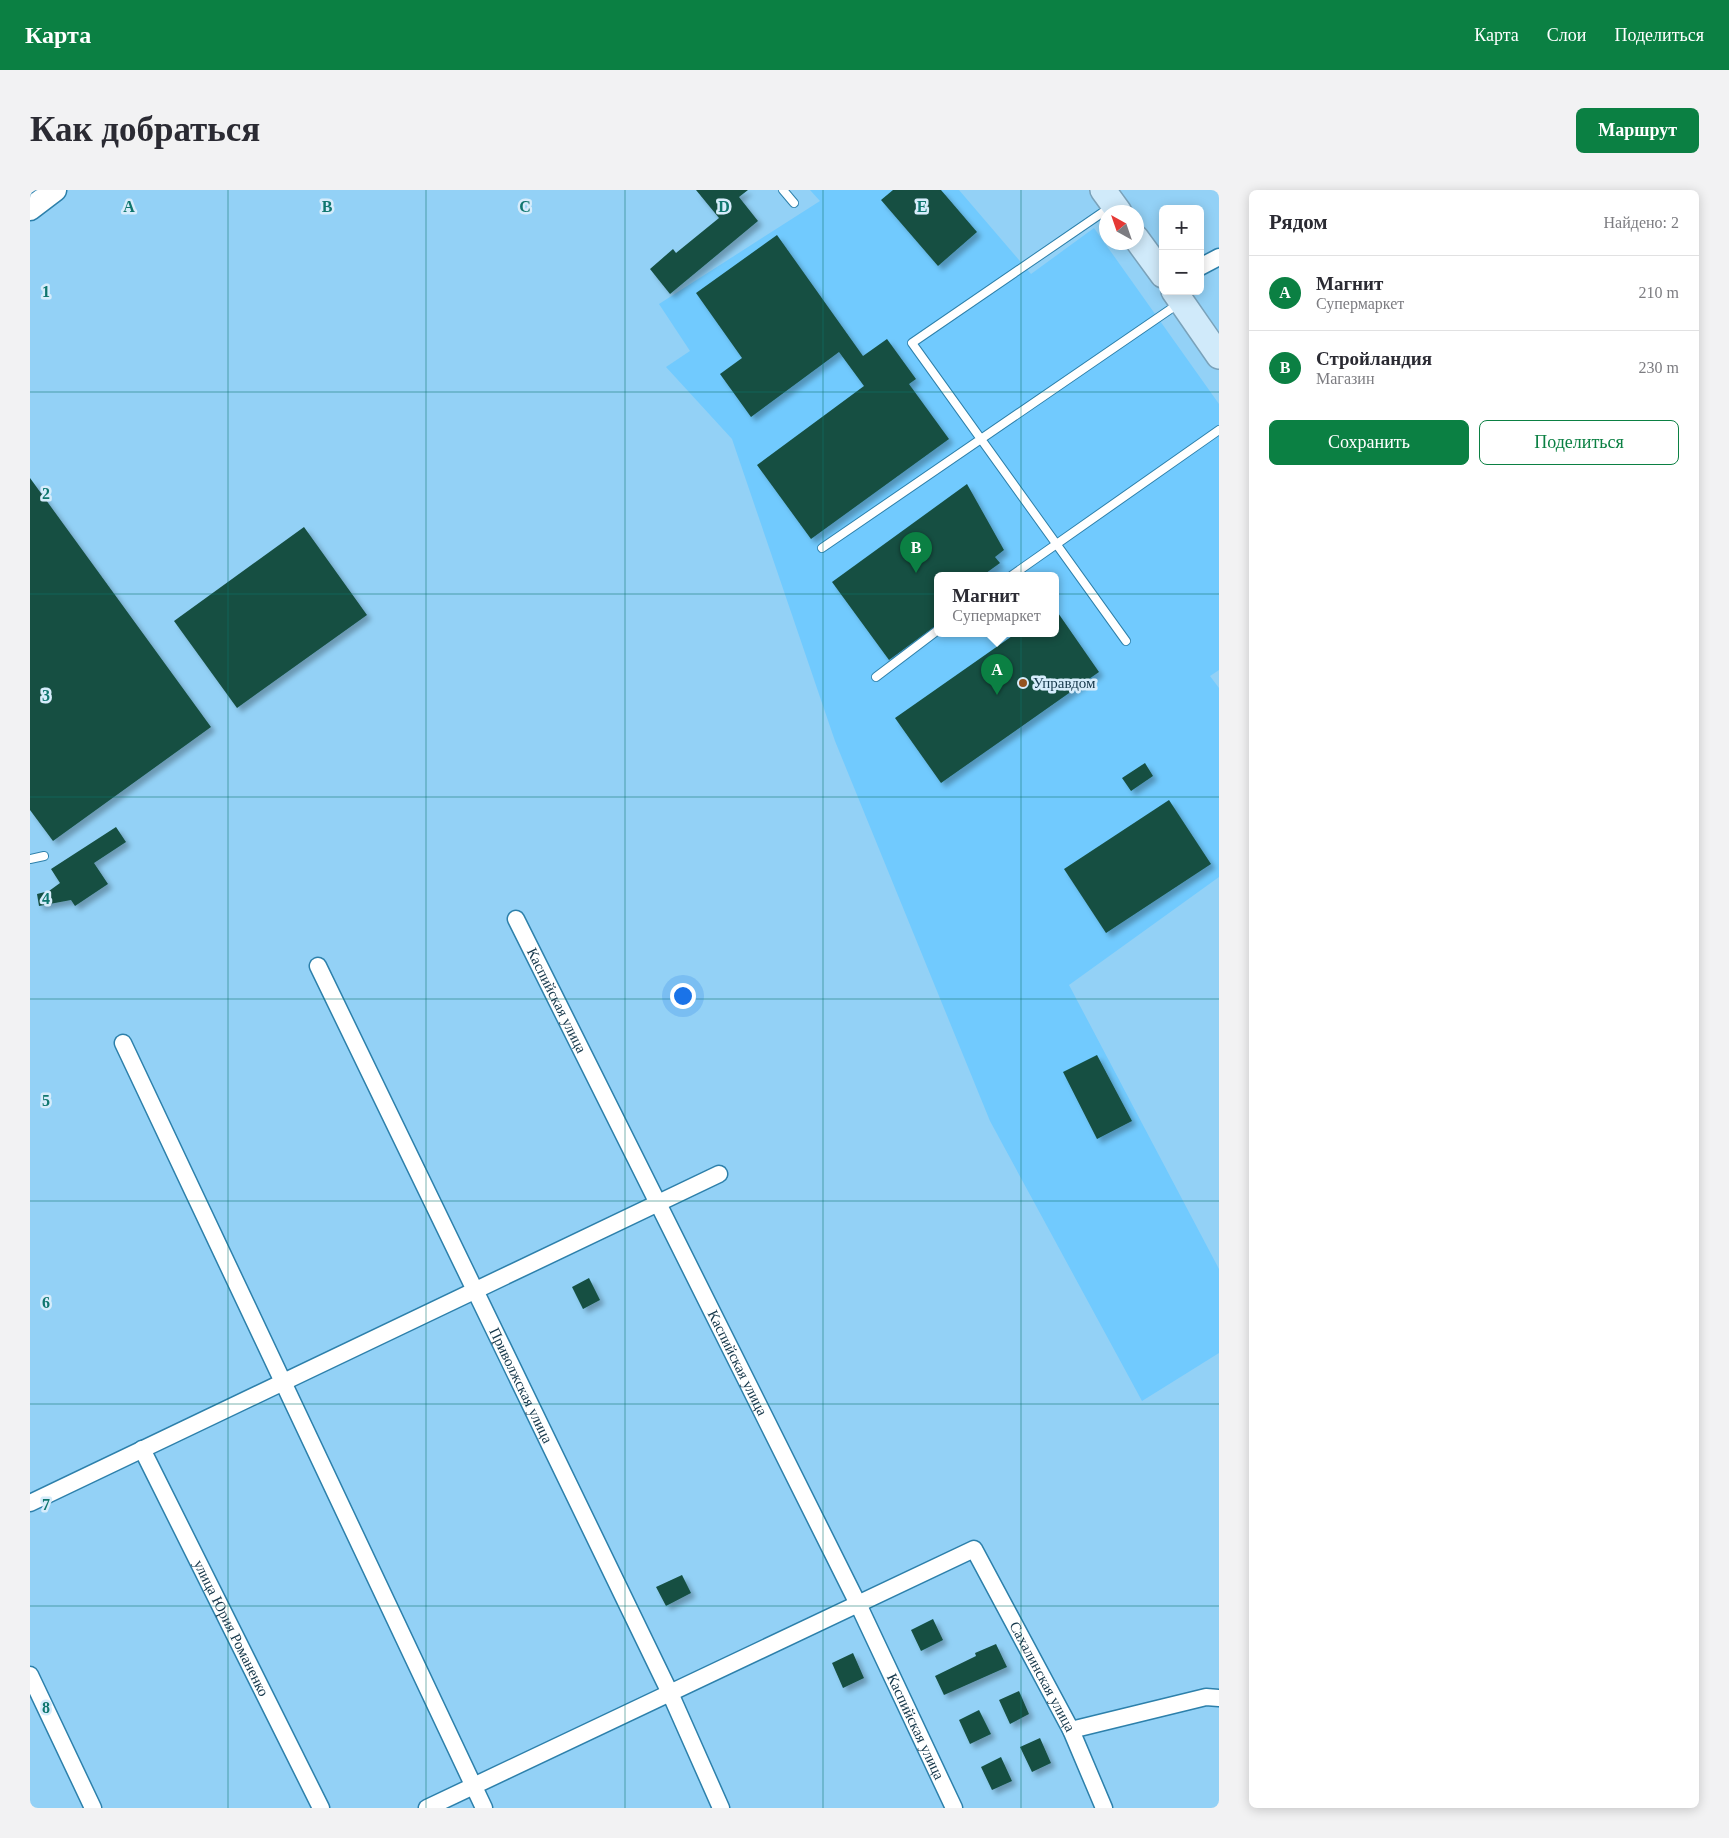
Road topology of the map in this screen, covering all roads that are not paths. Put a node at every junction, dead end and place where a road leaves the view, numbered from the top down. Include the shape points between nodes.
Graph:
1 (55, 190) edge
2 (783, 190) edge
3 (1112, 202) edge
4 (794, 203) dead end
5 (30, 209) edge
6 (1144, 249) edge
7 (1219, 257) edge
8 (1204, 265) edge
9 (1159, 270) edge
10 (1178, 296) edge
11 (1219, 356) edge
12 (1219, 430) edge
13 (982, 440) junction
14 (1057, 543) junction
15 (822, 548) dead end
16 (1017, 572) edge
17 (934, 633) edge
18 (1126, 641) dead end
19 (876, 677) dead end
20 (44, 856) dead end
21 (30, 859) edge
22 (516, 919) dead end
23 (318, 966) dead end
24 (123, 1043) dead end
25 (719, 1174) dead end
26 (658, 1203) junction
27 (475, 1290) junction
28 (283, 1382) junction
29 (142, 1449) junction
30 (30, 1503) edge
31 (858, 1604) junction
32 (30, 1675) edge
33 (670, 1693) junction
34 (1219, 1698) edge
35 (1071, 1730) junction
36 (474, 1786) junction
37 (93, 1808) edge
38 (321, 1808) edge
39 (427, 1808) edge
40 (484, 1808) edge
41 (721, 1808) edge
42 (954, 1808) edge
43 (1104, 1808) edge

1 - 5 main road
2 - 4 lane
3 - 13 lane via 912,343
6 - 9 main road
7 - 8 street
10 - 11 main road
10 - 13 lane
12 - 14 lane
13 - 14 lane
13 - 15 lane
14 - 16 lane
14 - 18 lane
17 - 19 lane
20 - 21 lane
22 - 26 street, Каспийская улица
23 - 27 street, Приволжская улица
24 - 28 street
25 - 26 street
26 - 27 street
26 - 31 street, Каспийская улица
27 - 28 street
27 - 33 street, Приволжская улица
28 - 29 street
28 - 36 street
29 - 30 street
29 - 38 street, улица Юрия Романенко
31 - 33 street
31 - 35 street, Сахалинская улица via 974,1549
31 - 42 street, Каспийская улица
32 - 37 street
33 - 36 street
33 - 41 street, Приволжская улица
34 - 35 street via 1206,1697
35 - 43 street, Сахалинская улица
36 - 39 street
36 - 40 street

